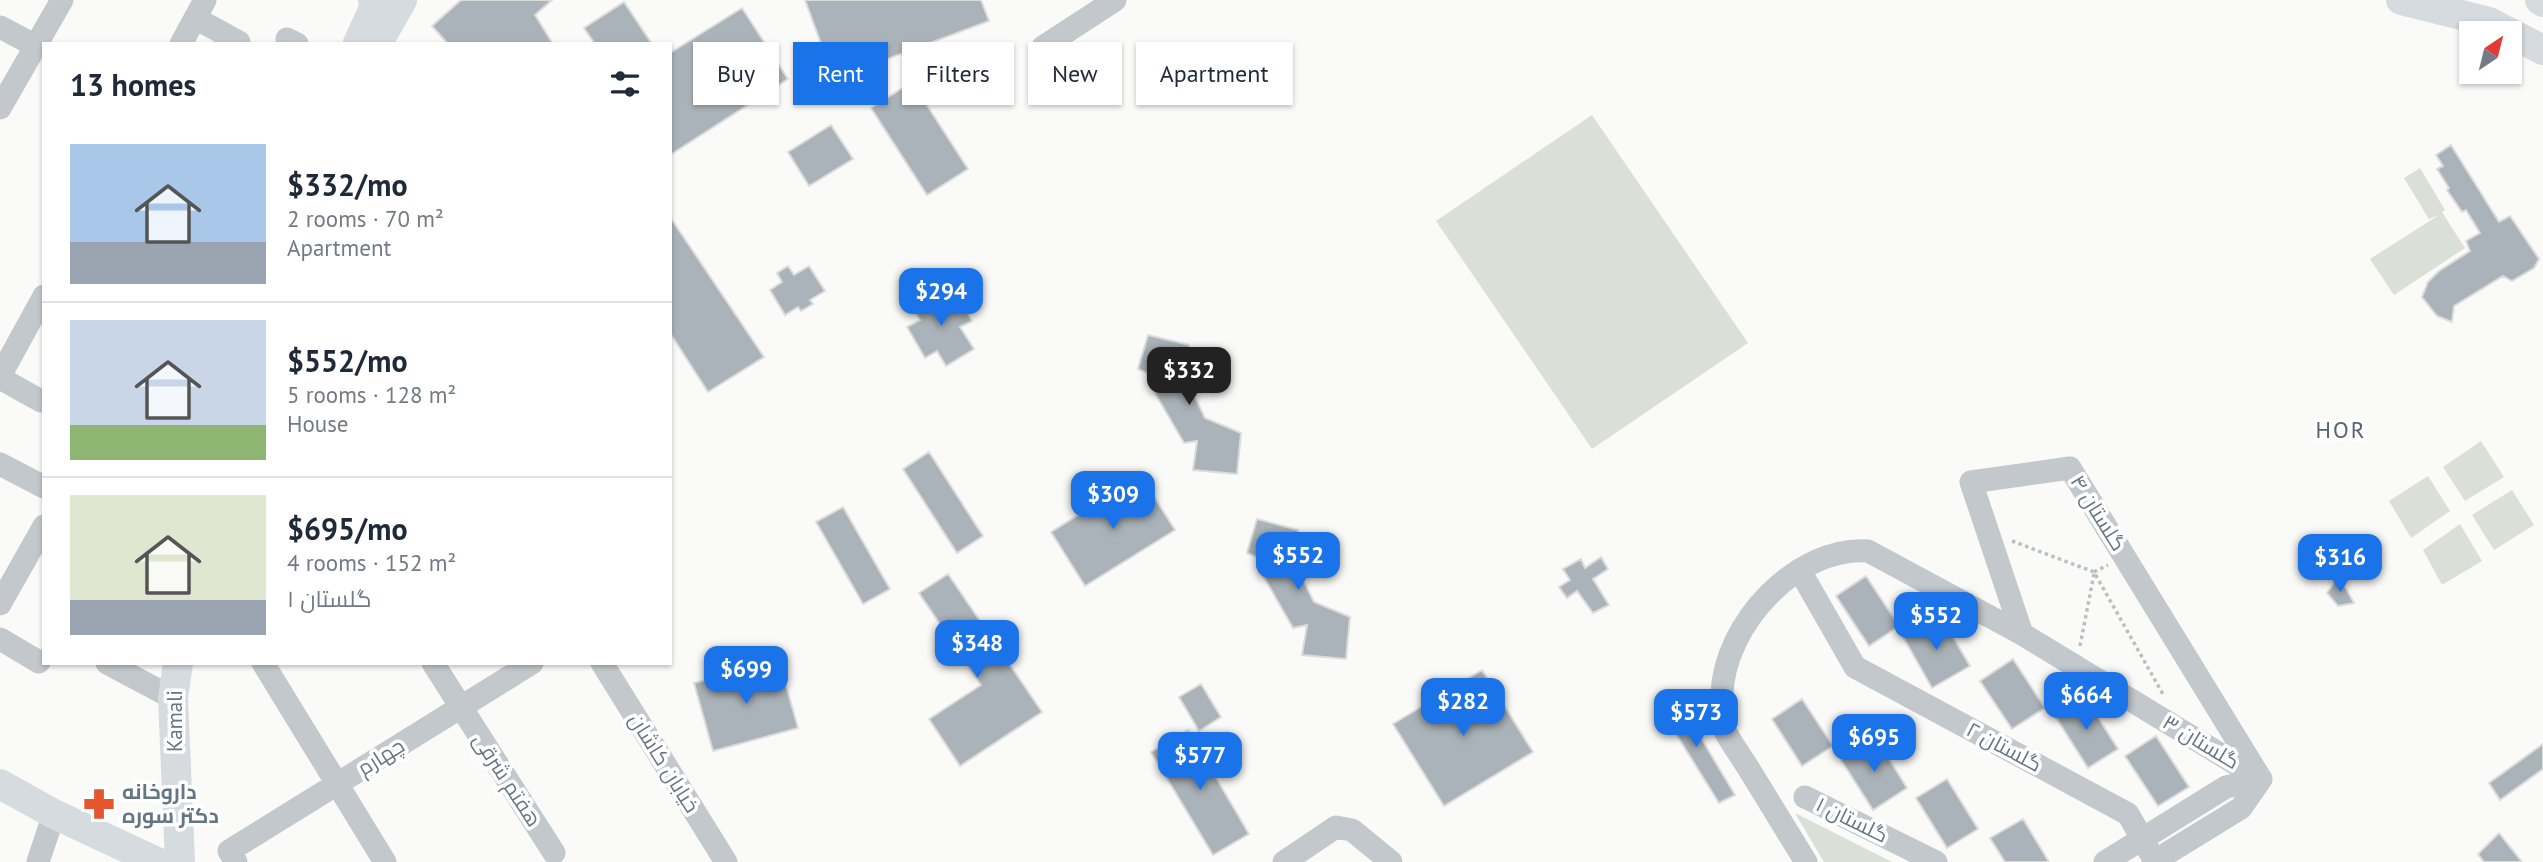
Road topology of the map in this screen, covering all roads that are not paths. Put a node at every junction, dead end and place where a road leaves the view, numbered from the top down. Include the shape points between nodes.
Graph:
1 (373, 0) edge
2 (402, 0) edge
3 (1115, 0) edge
4 (2401, 0) edge
5 (58, 1) edge
6 (200, 9) edge
7 (0, 27) edge
8 (182, 42) edge
9 (239, 42) dead end
10 (359, 42) edge
11 (378, 42) edge
12 (1051, 42) edge
13 (36, 46) junction
14 (2543, 50) edge
15 (2, 100) edge
16 (42, 300) edge
17 (0, 377) edge
18 (41, 401) dead end
19 (0, 464) edge
20 (42, 486) edge
21 (42, 530) edge
22 (1800, 571) junction
23 (0, 604) edge
24 (2022, 634) junction
25 (0, 639) edge
26 (39, 662) dead end
27 (111, 665) edge
28 (178, 665) edge
29 (264, 665) edge
30 (434, 665) edge
31 (529, 665) edge
32 (603, 665) edge
33 (173, 698) junction
34 (461, 707) junction
35 (2261, 779) junction
36 (0, 784) edge
37 (337, 784) junction
38 (1805, 797) dead end
39 (54, 814) junction
40 (2142, 839) junction
41 (554, 853) dead end
42 (233, 856) edge
43 (38, 862) edge
44 (168, 862) edge
45 (385, 862) edge
46 (726, 862) edge
47 (1284, 862) edge
48 (1391, 862) edge
49 (1806, 862) edge
50 (1936, 862) edge
51 (2105, 862) edge
52 (2154, 862) edge

1 - 10 main road
2 - 11 main road
3 - 12 street
4 - 14 main road via 2489,22
5 - 13 street
6 - 8 street
6 - 9 street
7 - 13 street
13 - 15 street
16 - 17 street
17 - 18 street
19 - 20 street
21 - 23 street
22 - 24 street, گلستان ۳ via 1846,550 1868,551
22 - 40 street, گلستان ۲ via 1855,667 2128,814
22 - 49 street via 1758,605 1741,628 1722,684 1721,723
24 - 35 street, گلستان ۳
24 - 35 street, گلستان ۴ via 1972,482 2070,468
25 - 26 street
27 - 33 street
28 - 33 main road, Kamali
29 - 37 street
30 - 34 street, هفتم شرقی
31 - 34 street, چهارم
32 - 46 street, خیابان کاشان
33 - 44 main road, Kamali
34 - 37 street, چهارم
34 - 41 street, هفتم شرقی
35 - 40 street via 2226,787
35 - 52 street via 2241,808
36 - 39 main road
37 - 42 street, چهارم
37 - 45 street
38 - 50 street, گلستان ۱
39 - 43 street
39 - 44 main road
40 - 51 street
40 - 52 street, گلستان ۲
47 - 48 street via 1336,827 1352,830

